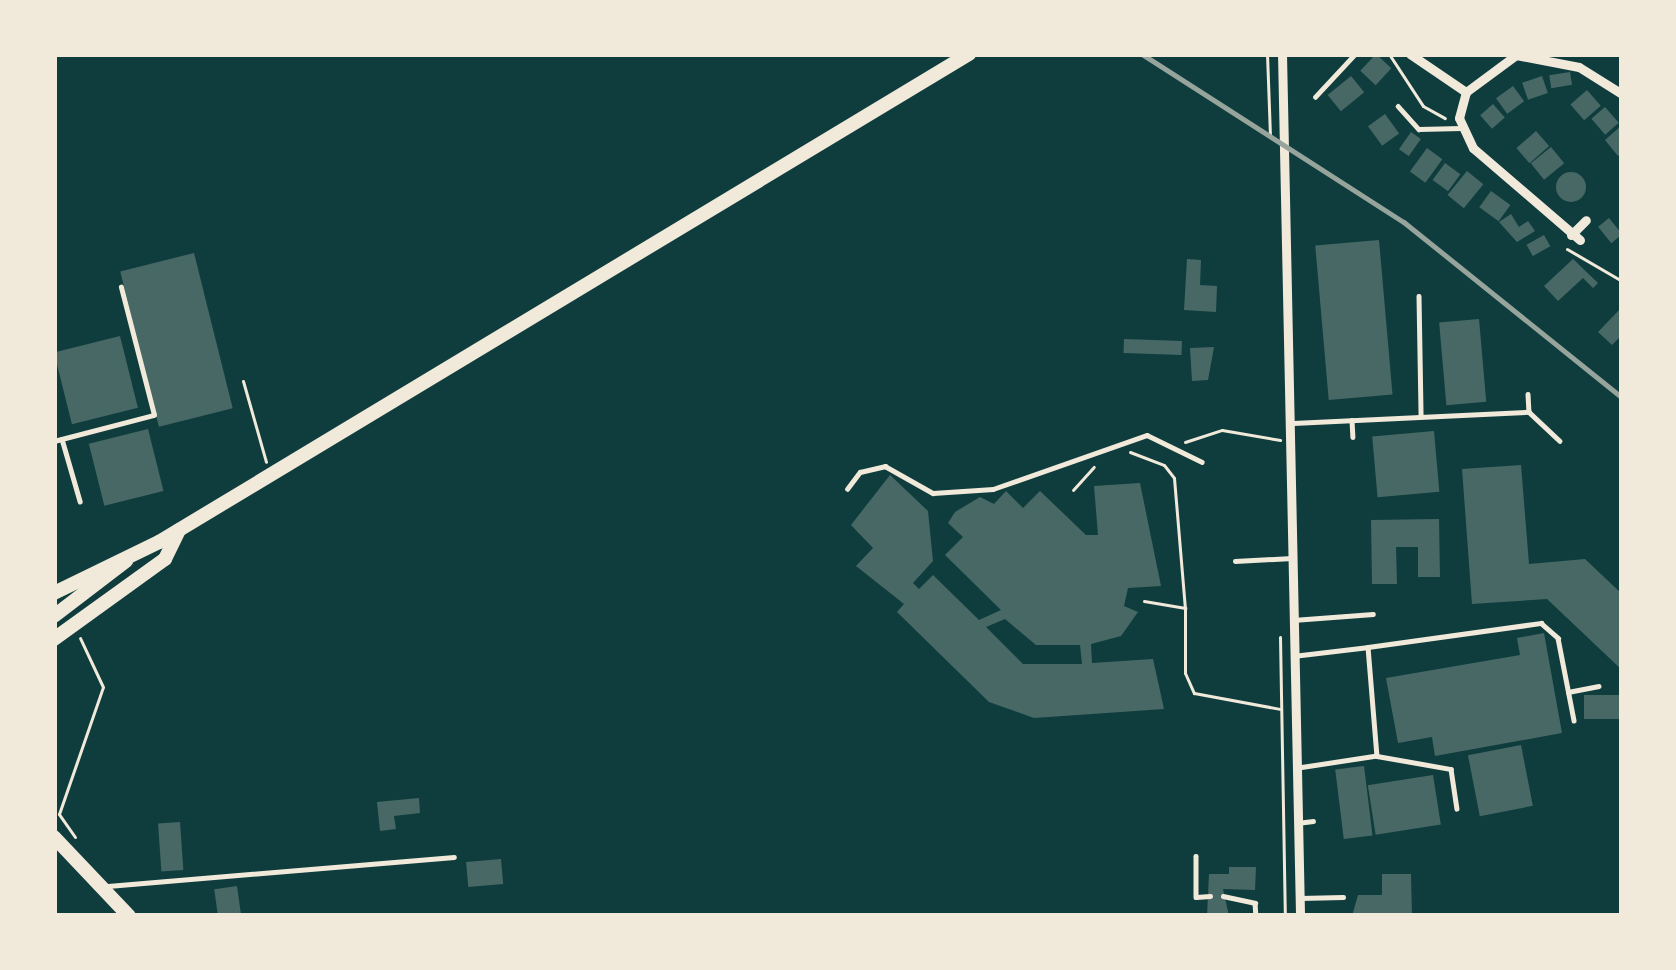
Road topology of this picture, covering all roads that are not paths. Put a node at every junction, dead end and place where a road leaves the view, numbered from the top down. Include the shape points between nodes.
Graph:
1 (969, 54) edge
2 (1282, 54) edge
3 (1355, 54) edge
4 (1410, 54) edge
5 (1546, 55) edge
6 (1466, 92) junction
7 (1622, 94) edge
8 (1315, 97) dead end
9 (1397, 106) dead end
10 (1461, 128) junction
11 (1586, 220) dead end
12 (121, 287) dead end
13 (1419, 296) dead end
14 (1528, 394) dead end
15 (1529, 412) junction
16 (1465, 415) junction
17 (1421, 416) junction
18 (1352, 420) junction
19 (1288, 423) junction
20 (1466, 426) dead end
21 (1353, 437) dead end
22 (58, 440) edge
23 (1560, 441) dead end
24 (1202, 462) dead end
25 (847, 489) dead end
26 (80, 501) dead end
27 (179, 530) junction
28 (129, 558) junction
29 (1292, 558) junction
30 (1235, 561) dead end
31 (54, 593) edge
32 (1373, 614) dead end
33 (54, 616) edge
34 (1293, 620) junction
35 (54, 639) edge
36 (1368, 646) junction
37 (1293, 656) junction
38 (1598, 686) dead end
39 (1568, 692) junction
40 (1574, 720) dead end
41 (1377, 756) junction
42 (1295, 769) junction
43 (1456, 809) dead end
44 (1313, 821) dead end
45 (1297, 823) junction
46 (54, 837) edge
47 (1196, 856) dead end
48 (454, 857) dead end
49 (96, 886) junction
50 (1210, 896) dead end
51 (1223, 896) dead end
52 (1343, 897) dead end
53 (1300, 898) junction
54 (128, 916) edge
55 (1256, 916) edge
56 (1300, 916) edge

1 - 27 main road
2 - 19 street
3 - 8 lane
4 - 6 street
5 - 6 street via 1504,60
5 - 7 street
6 - 10 street
9 - 10 lane via 1419,128
10 - 11 street via 1576,238
12 - 22 lane via 154,416
13 - 17 lane
14 - 15 lane
15 - 16 lane
15 - 23 lane
16 - 17 lane
16 - 20 lane
17 - 18 lane
18 - 19 lane
18 - 21 lane
19 - 29 street
22 - 26 lane
24 - 25 lane via 1180,446 1126,438 993,489 932,494 885,466 860,472
27 - 28 main road
27 - 35 main road via 165,559
28 - 31 main road
28 - 33 main road
29 - 30 lane
29 - 34 street
32 - 34 lane
34 - 37 street
36 - 37 lane
36 - 39 lane via 1541,623 1558,638
36 - 41 lane
37 - 42 street
38 - 39 lane
39 - 40 lane
41 - 42 lane
41 - 43 lane via 1450,769
42 - 45 street
44 - 45 lane
45 - 53 street
46 - 49 main road
47 - 50 lane via 1196,897
48 - 49 lane
49 - 54 main road
51 - 55 lane via 1255,903
52 - 53 lane
53 - 56 street

